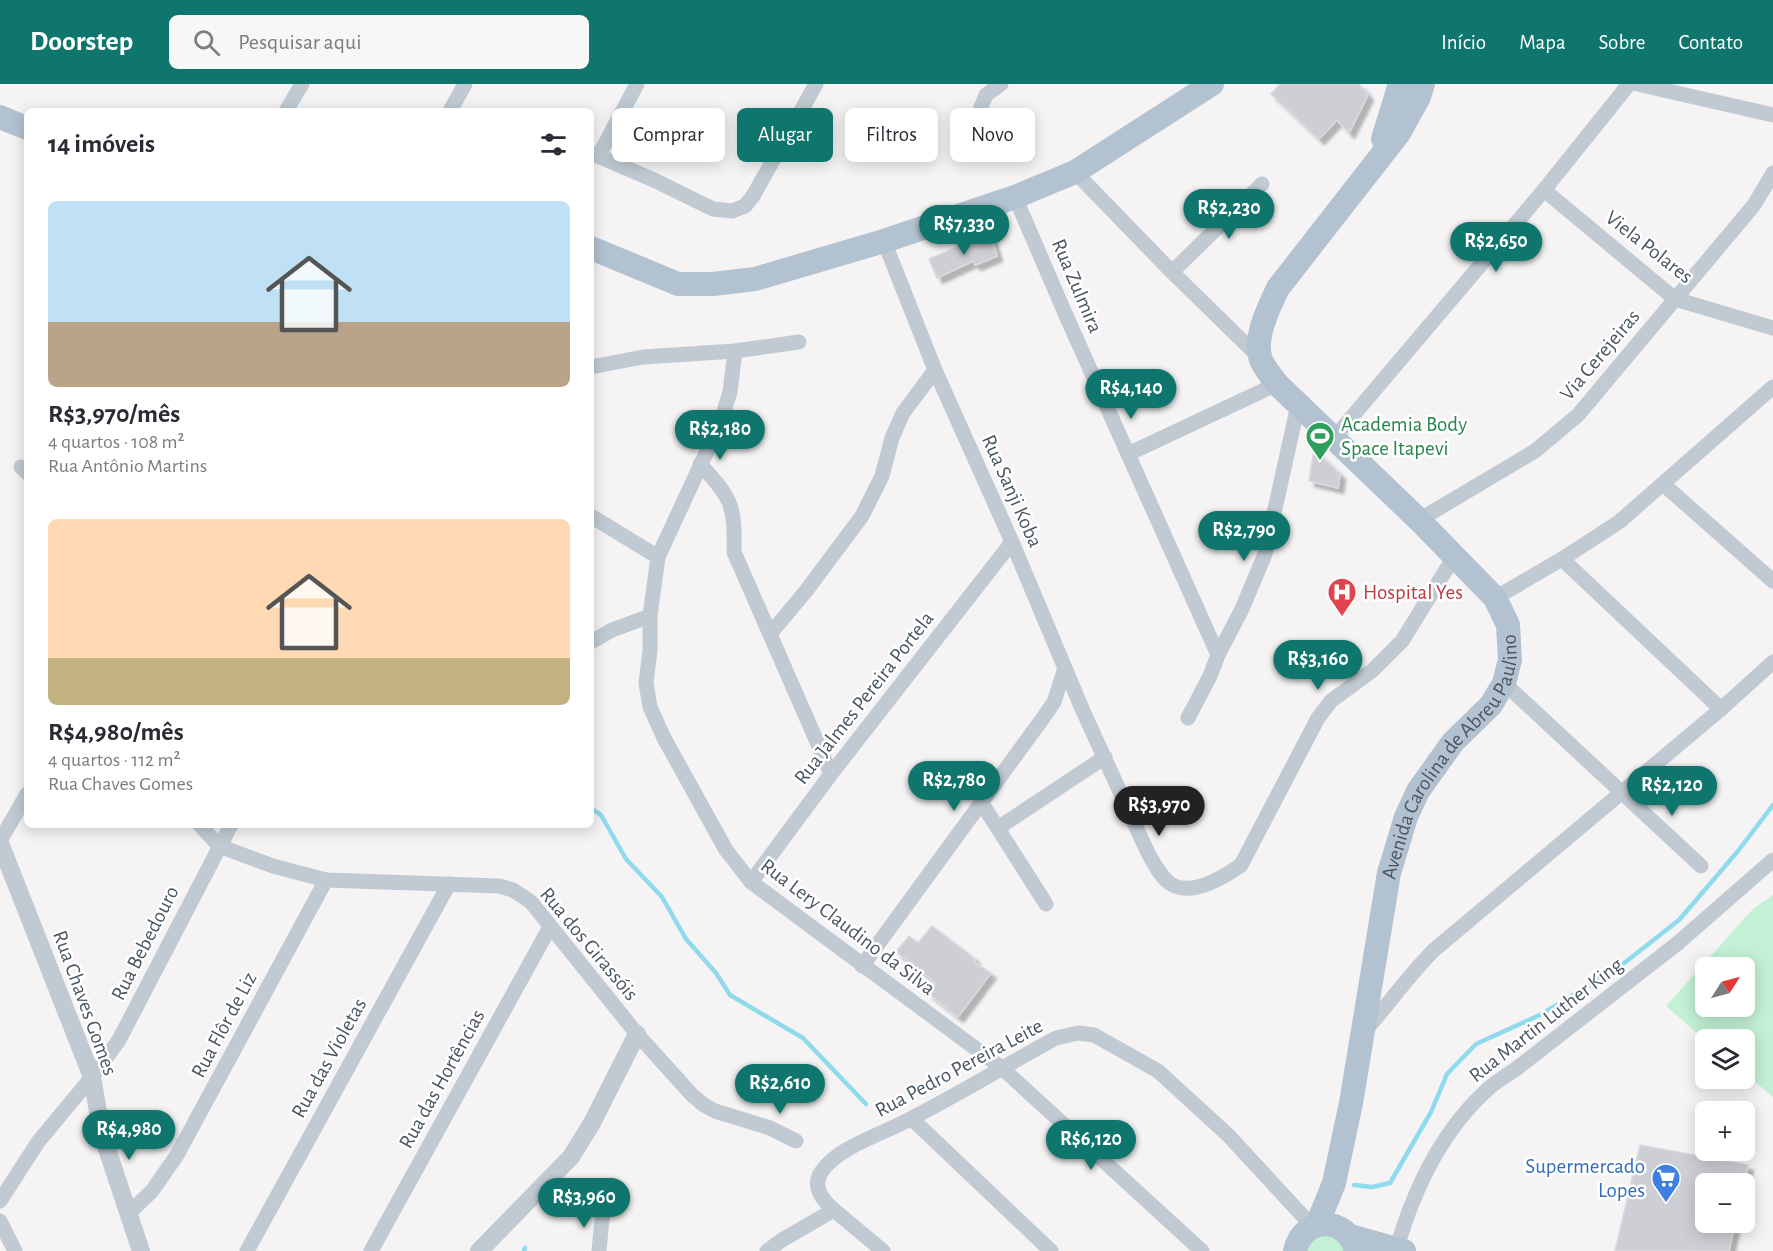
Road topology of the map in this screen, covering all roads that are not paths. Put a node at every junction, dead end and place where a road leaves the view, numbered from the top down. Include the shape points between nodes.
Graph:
1 (303, 84) edge
2 (465, 84) edge
3 (637, 84) edge
4 (816, 84) edge
5 (1001, 84) edge
6 (1212, 84) edge
7 (1400, 84) edge
8 (1423, 84) edge
9 (1629, 84) edge
10 (1637, 84) edge
11 (989, 90) edge
12 (288, 108) edge
13 (456, 108) edge
14 (981, 108) edge
15 (1773, 115) edge
16 (0, 117) edge
17 (24, 127) edge
18 (595, 154) edge
19 (1075, 171) junction
20 (1370, 171) junction
21 (1773, 173) edge
22 (1262, 184) dead end
23 (1545, 190) junction
24 (1015, 197) junction
25 (884, 241) junction
26 (594, 249) edge
27 (1172, 272) junction
28 (1675, 299) junction
29 (1773, 328) edge
30 (800, 342) dead end
31 (735, 351) junction
32 (1261, 359) junction
33 (594, 366) edge
34 (935, 370) junction
35 (1277, 384) junction
36 (1770, 395) edge
37 (1298, 405) junction
38 (1334, 438) junction
39 (1128, 454) junction
40 (700, 465) junction
41 (1664, 484) junction
42 (594, 518) edge
43 (1419, 520) junction
44 (1012, 542) junction
45 (658, 556) junction
46 (1454, 557) junction
47 (1562, 559) junction
48 (1773, 581) edge
49 (1495, 597) junction
50 (650, 616) junction
51 (770, 634) junction
52 (594, 640) edge
53 (1218, 655) junction
54 (1773, 662) edge
55 (1065, 668) junction
56 (1504, 683) junction
57 (1721, 709) junction
58 (1188, 718) dead end
59 (1105, 758) junction
60 (831, 774) junction
61 (1621, 792) junction
62 (24, 799) edge
63 (981, 802) junction
64 (203, 828) edge
65 (229, 828) edge
66 (998, 828) junction
67 (0, 842) edge
68 (219, 846) junction
69 (1773, 860) edge
70 (1701, 866) dead end
71 (326, 879) junction
72 (751, 882) junction
73 (449, 884) junction
74 (1046, 904) dead end
75 (550, 927) junction
76 (862, 966) junction
77 (1364, 1032) junction
78 (637, 1034) junction
79 (1002, 1068) junction
80 (92, 1077) junction
81 (912, 1119) junction
82 (796, 1141) dead end
83 (1334, 1183) junction
84 (0, 1201) edge
85 (603, 1209) dead end
86 (834, 1210) junction
87 (129, 1213) junction
88 (0, 1221) edge
89 (1315, 1226) junction
90 (1350, 1239) edge
91 (1399, 1250) edge
92 (15, 1251) edge
93 (141, 1251) edge
94 (246, 1251) edge
95 (371, 1251) edge
96 (479, 1251) edge
97 (599, 1251) edge
98 (767, 1251) edge
99 (883, 1251) edge
100 (1051, 1251) edge
101 (1202, 1251) edge
102 (1295, 1251) edge

1 - 12 street
2 - 13 street
3 - 18 street
4 - 18 street via 753,196 745,206 732,211 713,209
5 - 11 street
6 - 19 main road
7 - 20 main road
8 - 20 main road via 1399,133
9 - 23 street
10 - 15 street
11 - 14 street
16 - 17 main road
19 - 24 main road
19 - 27 street
20 - 32 main road via 1278,288 1260,335
21 - 28 street, Via Cerejeiras via 1754,205
22 - 27 street
23 - 28 street, Viela Polares
23 - 38 street
24 - 25 main road
24 - 39 street, Rua Zulmira
25 - 26 main road via 755,279 713,284 678,284
25 - 34 street, Rua Sanji Koba
27 - 32 street
28 - 29 street, Viela Polares
28 - 43 street, Via Cerejeiras via 1578,415 1535,451
30 - 31 street
31 - 33 street via 643,357
31 - 40 street, Rua Lery Claudino da Silva via 730,392
32 - 35 main road, Avenida Carolina de Abreu Paulino
34 - 44 street, Rua Sanji Koba
34 - 51 street via 903,413 882,476 862,516
35 - 37 main road, Avenida Carolina de Abreu Paulino
35 - 39 street
36 - 41 street
37 - 38 main road, Avenida Carolina de Abreu Paulino
37 - 53 street via 1265,554
38 - 43 main road, Avenida Carolina de Abreu Paulino
39 - 53 street, Rua Zulmira
40 - 45 street, Rua Lery Claudino da Silva
40 - 51 street via 720,486 732,507 734,552
41 - 47 street via 1619,522
41 - 48 street
42 - 45 street
43 - 46 main road, Avenida Carolina de Abreu Paulino
44 - 55 street, Rua Sanji Koba
44 - 60 street, Rua Jalmes Pereira Portela
45 - 50 street, Rua Lery Claudino da Silva
46 - 49 main road, Avenida Carolina de Abreu Paulino
46 - 59 street, Rua Sanji Koba via 1402,641 1373,670 1331,701 1318,718 1241,865 1222,878 1196,886 1171,884 1148,853
47 - 49 street
47 - 57 street
49 - 56 main road, Avenida Carolina de Abreu Paulino via 1508,625 1510,660
50 - 52 street
50 - 72 street, Rua Lery Claudino da Silva via 646,683 650,707 726,850
51 - 60 street
53 - 58 street
54 - 57 street
55 - 59 street, Rua Sanji Koba
55 - 63 street via 1054,702
56 - 61 street
56 - 77 main road, Avenida Carolina de Abreu Paulino via 1491,705 1453,742 1418,791 1406,817 1389,873
57 - 61 street
59 - 66 street
60 - 72 street, Rua Jalmes Pereira Portela
61 - 70 street
61 - 77 street via 1434,950
62 - 67 street
63 - 66 street
63 - 76 street
64 - 68 street
65 - 68 street, Rua Bebedouro
66 - 74 street
67 - 80 street, Rua Chaves Gomes
68 - 71 street, Rua dos Girassóis via 273,866
68 - 80 street, Rua Bebedouro via 140,1002
69 - 91 street, Rua Martin Luther King via 1678,943 1489,1087 1450,1130 1424,1177
71 - 73 street, Rua dos Girassóis
71 - 87 street, Rua Flôr de Liz via 177,1155 152,1191
72 - 76 street, Rua Lery Claudino da Silva
73 - 75 street, Rua dos Girassóis via 513,890 531,902
73 - 94 street, Rua das Violetas
75 - 78 street, Rua dos Girassóis
75 - 95 street, Rua das Hortências
76 - 79 street, Rua Lery Claudino da Silva
77 - 83 main road, Avenida Carolina de Abreu Paulino
78 - 82 street, Rua dos Girassóis via 704,1105
78 - 96 street via 571,1157
79 - 81 street, Rua Pedro Pereira Leite
79 - 89 street, Rua Pedro Pereira Leite via 1056,1038 1078,1033 1108,1041 1158,1071 1228,1135
79 - 101 street, Rua Lery Claudino da Silva
80 - 84 street, Rua Bebedouro via 38,1142
80 - 87 street, Rua Chaves Gomes via 102,1134
81 - 86 street, Rua Pedro Pereira Leite via 853,1147 821,1172 818,1189
81 - 100 street
83 - 89 main road, Avenida Carolina de Abreu Paulino
83 - 90 main road, Avenida Carolina de Abreu Paulino
85 - 97 street
86 - 98 street
86 - 99 street, Rua Pedro Pereira Leite
87 - 93 street, Rua Chaves Gomes
88 - 92 street
89 - 90 main road via 1326,1224
89 - 102 main road, Avenida Carolina de Abreu Paulino via 1300,1237
90 - 91 main road

